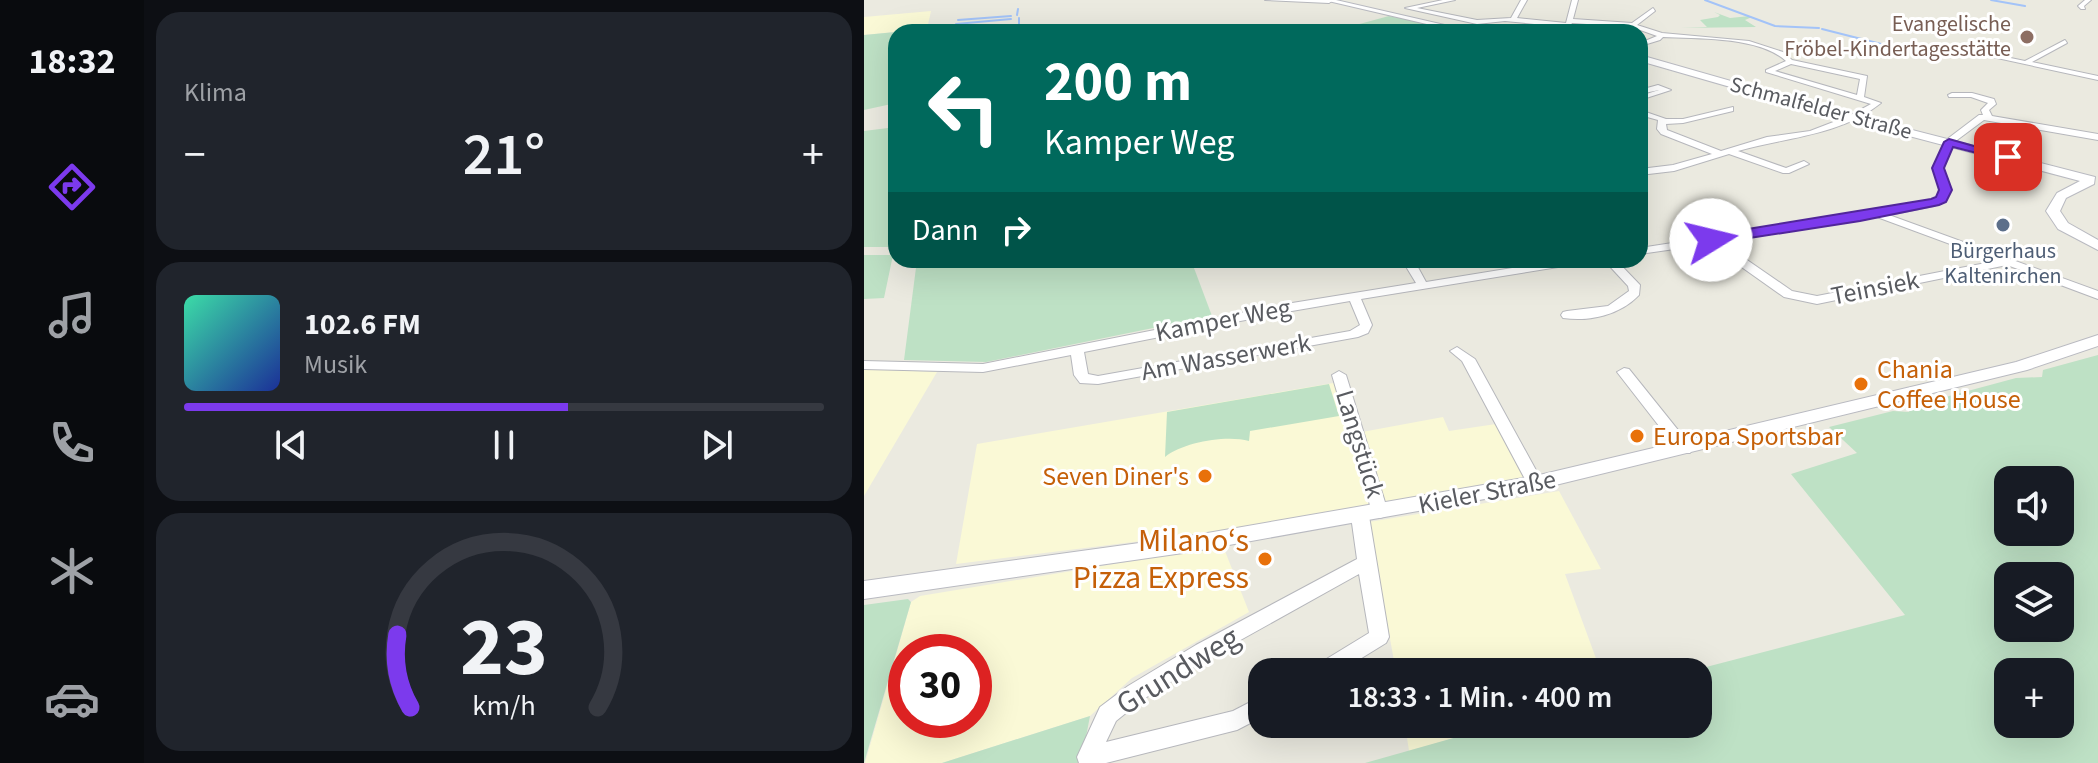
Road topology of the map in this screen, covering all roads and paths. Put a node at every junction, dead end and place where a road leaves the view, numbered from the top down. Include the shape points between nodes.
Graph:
1 (1268, 0) edge
2 (1452, 0) edge
3 (1480, 0) edge
4 (1494, 0) edge
5 (1524, 0) edge
6 (1575, 0) edge
7 (2089, 0) edge
8 (1328, 1) edge
9 (2098, 1) edge
10 (2083, 8) dead end
11 (1653, 10) dead end
12 (1513, 20) junction
13 (1434, 24) edge
14 (1550, 24) edge
15 (1569, 24) edge
16 (1634, 24) edge
17 (1648, 30) edge
18 (1661, 35) junction
19 (1648, 42) edge
20 (2065, 42) dead end
21 (1977, 53) dead end
22 (1648, 60) edge
23 (1790, 62) junction
24 (2026, 63) junction
25 (2098, 78) edge
26 (1952, 95) dead end
27 (1861, 96) junction
28 (1730, 109) dead end
29 (1648, 114) edge
30 (1988, 116) junction
31 (1852, 118) junction
32 (1663, 122) junction
33 (2098, 137) edge
34 (1949, 142) junction
35 (1725, 152) junction
36 (1804, 164) dead end
37 (1648, 171) edge
38 (2089, 183) edge
39 (1943, 194) junction
40 (1905, 209) junction
41 (1879, 214) junction
42 (1711, 240) junction
43 (2098, 246) edge
44 (1648, 250) edge
45 (2008, 262) junction
46 (1413, 268) edge
47 (1534, 268) edge
48 (1618, 268) edge
49 (1423, 286) junction
50 (2098, 295) edge
51 (1354, 296) junction
52 (1567, 315) dead end
53 (2098, 340) edge
54 (1077, 349) junction
55 (1457, 351) dead end
56 (864, 365) edge
57 (1624, 372) dead end
58 (1339, 375) dead end
59 (1685, 449) junction
60 (1535, 483) junction
61 (1370, 514) junction
62 (1366, 562) junction
63 (864, 590) edge
64 (1345, 658) edge
65 (1248, 714) edge

1 - 8 street
2 - 12 street via 1408,8 1480,23
3 - 4 street
5 - 12 street
6 - 15 street
7 - 9 street
7 - 10 street
8 - 13 main road
11 - 16 street
12 - 14 street
17 - 18 street
18 - 19 street
18 - 23 street via 1761,46
20 - 24 street
21 - 24 street
22 - 31 main road, Schmalfelder Straße
23 - 27 street via 1864,78
23 - 27 street via 1768,71
24 - 25 street
26 - 30 street via 1991,101 1985,110
27 - 31 street via 1877,103
28 - 32 street
29 - 32 street
30 - 33 street
30 - 34 street
31 - 34 main road, Schmalfelder Straße
31 - 35 street via 1812,133
32 - 35 street via 1664,132
34 - 38 main road, Schmalfelder Straße
34 - 39 street via 1938,168 1946,188
35 - 36 street via 1786,171
35 - 37 street
38 - 43 main road via 2054,203 2055,216
39 - 40 street
39 - 40 street via 1934,203
40 - 41 street
41 - 42 street
41 - 45 street, Teinsiek
42 - 44 street
42 - 45 street, Teinsiek via 1788,294 1817,300
45 - 50 street, Teinsiek
46 - 49 street
47 - 49 street, Kamper Weg
48 - 52 street via 1635,292 1603,313
49 - 51 street, Kamper Weg
51 - 54 street, Kamper Weg
51 - 54 street, Am Wasserwerk via 1366,325 1363,330 1283,346 1085,380
53 - 59 main road, Kieler Straße via 2021,366
54 - 56 street, Kamper Weg via 983,368
55 - 60 street via 1468,359
57 - 59 street
58 - 61 street, Langstück
59 - 60 main road, Kieler Straße
60 - 61 main road, Kieler Straße
61 - 62 street
61 - 63 main road, Kieler Straße
62 - 64 street via 1379,637
62 - 65 street, Grundweg via 1135,693 1108,714 1088,757

